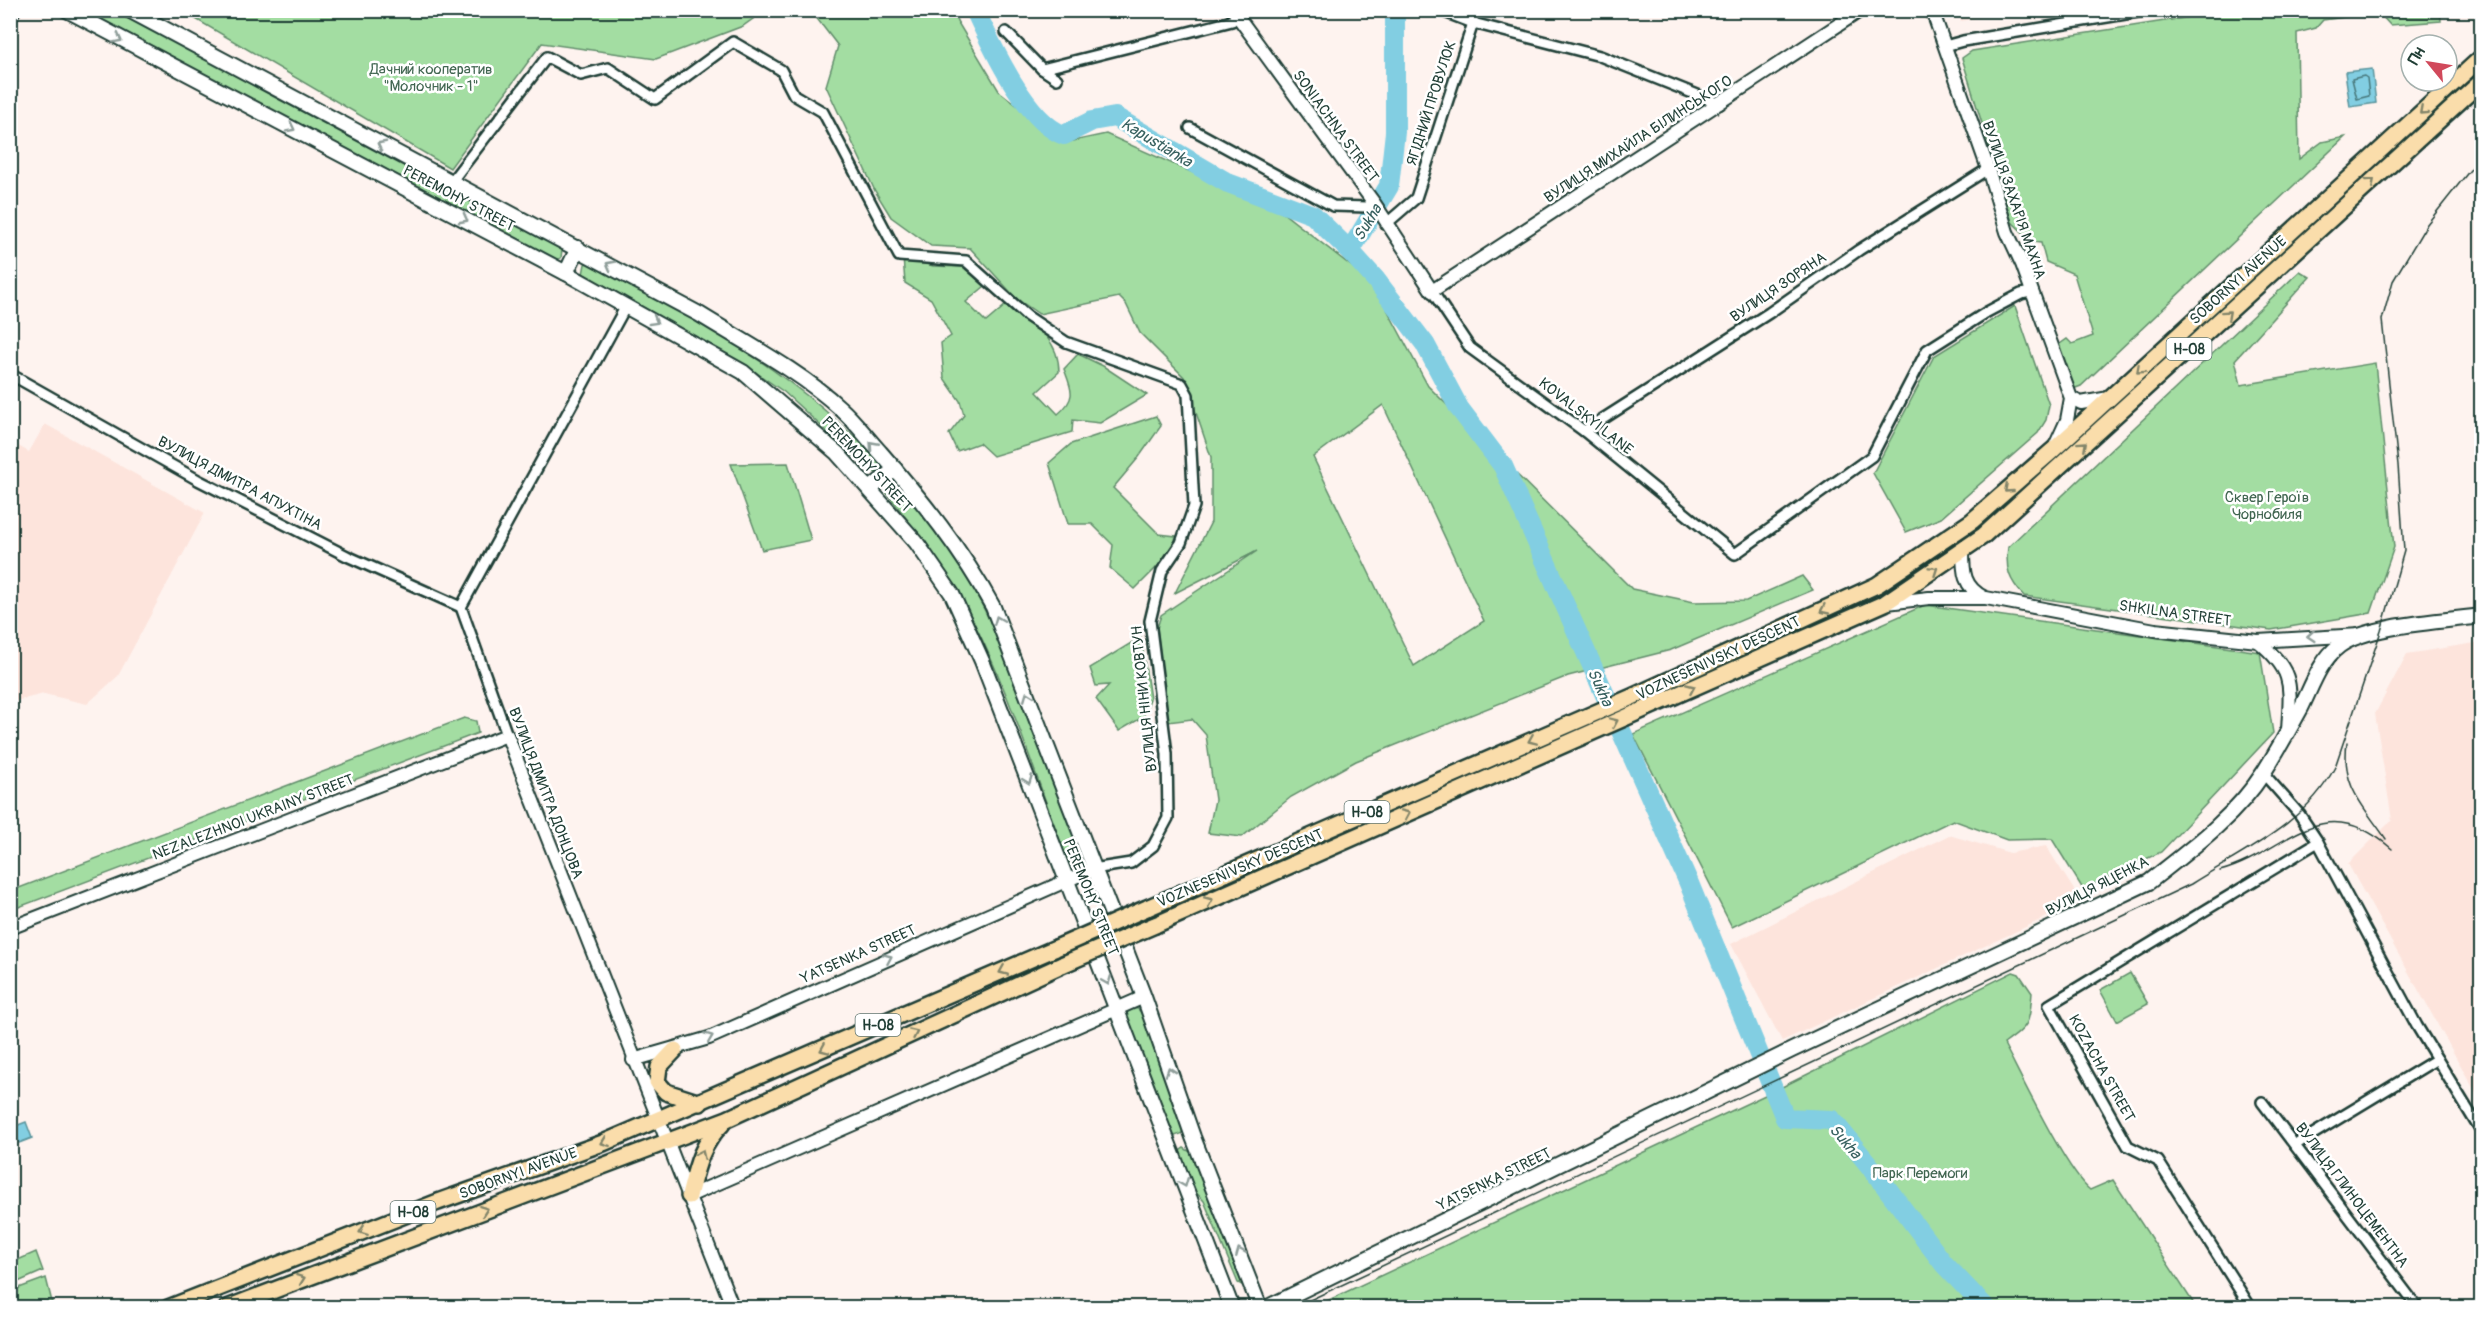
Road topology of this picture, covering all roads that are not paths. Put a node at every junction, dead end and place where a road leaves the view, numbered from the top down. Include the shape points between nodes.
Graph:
1 (14, 10) edge
2 (67, 10) edge
3 (129, 10) edge
4 (1439, 10) edge
5 (1473, 10) edge
6 (1861, 10) edge
7 (1932, 10) edge
8 (2150, 10) edge
9 (1235, 13) edge
10 (10, 17) edge
11 (1473, 23) junction
12 (1006, 32) dead end
13 (1946, 46) junction
14 (2481, 57) edge
15 (1042, 69) junction
16 (1057, 79) dead end
17 (2481, 81) edge
18 (1720, 104) junction
19 (1190, 128) dead end
20 (1988, 169) junction
21 (451, 182) junction
22 (1374, 203) junction
23 (1385, 220) junction
24 (578, 248) junction
25 (566, 273) junction
26 (1432, 291) junction
27 (2031, 292) junction
28 (626, 306) junction
29 (10, 374) edge
30 (2071, 398) junction
31 (2109, 398) junction
32 (1584, 431) junction
33 (2052, 451) junction
34 (895, 469) junction
35 (870, 489) junction
36 (1963, 550) junction
37 (1877, 585) joint
38 (1986, 598) junction
39 (1886, 603) junction
40 (461, 607) junction
41 (2481, 616) edge
42 (2363, 635) junction
43 (2258, 641) junction
44 (1635, 704) junction
45 (2288, 732) junction
46 (507, 735) junction
47 (2263, 773) junction
48 (2318, 842) junction
49 (1093, 869) junction
50 (1065, 879) junction
51 (10, 928) edge
52 (1144, 997) junction
53 (1119, 1009) junction
54 (675, 1050) junction
55 (2437, 1059) junction
56 (633, 1060) junction
57 (1735, 1078) joint
58 (657, 1082) junction
59 (2262, 1102) dead end
60 (700, 1103) junction
61 (728, 1119) junction
62 (659, 1120) junction
63 (2481, 1133) edge
64 (1193, 1137) junction
65 (668, 1141) junction
66 (2295, 1145) junction
67 (1169, 1148) junction
68 (689, 1196) junction
69 (168, 1308) edge
70 (227, 1308) edge
71 (733, 1308) edge
72 (1232, 1308) edge
73 (1260, 1308) edge
74 (1266, 1308) edge
75 (2251, 1308) edge
76 (2418, 1308) edge

1 - 10 street
2 -> 25 main road, PEREMOHY STREET
21 -> 3 main road, PEREMOHY STREET
4 - 11 street
5 - 11 street, ЯГІДНИЙ ПРОВУЛОК
6 - 18 street, ВУЛИЦЯ МИХАЙЛА БІЛИНСЬКОГО
7 - 13 street, ВУЛИЦЯ ЗАХАРІЯ МАХНА
8 - 13 street
9 - 15 street via 1232,21
9 - 22 street, SONIACHNA STREET
11 - 18 street via 1600,56
11 - 23 street, ЯГІДНИЙ ПРОВУЛОК via 1416,198
12 - 15 street
13 - 20 street, ВУЛИЦЯ ЗАХАРІЯ МАХНА
14 -> 31 main road, SOBORNYI AVENUE / Н-08
15 - 16 street
36 -> 17 main road, SOBORNYI AVENUE / Н-08 via 1992,528
18 - 26 street, ВУЛИЦЯ МИХАЙЛА БІЛИНСЬКОГО
19 - 22 street via 1332,206 1367,207
20 - 27 street, ВУЛИЦЯ ЗАХАРІЯ МАХНА
20 - 32 street, ВУЛИЦЯ ЗОРЯНА
21 - 24 main road, PEREMOHY STREET
21 - 49 street, ВУЛИЦЯ НІНИ КОВТУН via 547,57 581,75 608,68 655,99 733,42 780,70 794,95 823,112 899,256 966,261 1027,316 1066,342 1182,384 1188,395 1194,506 1181,543 1162,571 1150,621 1167,754 1168,818 1153,846 1131,863
22 - 23 street, SONIACHNA STREET
23 - 26 street, SONIACHNA STREET
24 - 25 main road
34 -> 24 main road, PEREMOHY STREET via 840,408 782,366 699,314
25 - 28 main road, PEREMOHY STREET
26 - 32 street, KOVALSKYI LANE via 1470,348
27 - 30 street, ВУЛИЦЯ ЗАХАРІЯ МАХНА
27 - 32 street, KOVALSKYI LANE via 1987,312 1927,350 1872,456 1735,554
28 -> 35 main road, PEREMOHY STREET via 743,372 800,418
28 - 40 street
29 - 40 street, ВУЛИЦЯ ДМИТРА АПУХТІНА via 198,480 347,556
30 - 31 street via 2081,403
30 - 33 street via 2067,420
31 - 33 main road, SOBORNYI AVENUE / Н-08
33 -> 37 main road, SOBORNYI AVENUE / Н-08 via 1972,521
34 - 35 main road
49 -> 34 main road, PEREMOHY STREET via 993,607 953,541
35 -> 50 main road, PEREMOHY STREET via 916,542 952,594 982,661
36 - 38 street via 1966,582 1973,592
39 -> 36 main road, SOBORNYI AVENUE / Н-08
37 -> 44 main road, VOZNESENIVSKY DESCENT / Н-08
38 - 39 street, SHKILNA STREET
38 - 43 street, SHKILNA STREET via 2156,630
44 -> 39 main road, VOZNESENIVSKY DESCENT / Н-08
40 - 46 street, ВУЛИЦЯ ДМИТРА ДОНЦОВА
41 - 42 main road, ВУЛИЦЯ ЯЦЕНКА
42 -> 43 street, SHKILNA STREET
42 - 45 main road, ВУЛИЦЯ ЯЦЕНКА via 2339,645 2323,664
43 - 45 street via 2277,657 2290,682
44 -> 60 main road, VOZNESENIVSKY DESCENT / Н-08, bridge via 1586,717
61 -> 44 main road, VOZNESENIVSKY DESCENT / Н-08, bridge via 1064,964 1592,732
45 - 47 main road, ВУЛИЦЯ ЯЦЕНКА
46 - 51 street, NEZALEZHNOI UKRAINY STREET
46 - 56 street, ВУЛИЦЯ ДМИТРА ДОНЦОВА
47 - 48 street
47 - 57 main road, ВУЛИЦЯ ЯЦЕНКА via 2223,821 2149,882
48 - 55 street
48 - 75 street, KOZACHA STREET via 2049,1005 2128,1146 2158,1161
49 - 50 street, YATSENKA STREET
49 - 52 main road, PEREMOHY STREET
50 -> 53 main road, PEREMOHY STREET
54 -> 50 street, YATSENKA STREET
52 - 53 street
64 -> 52 main road, PEREMOHY STREET
53 - 67 main road, PEREMOHY STREET
53 - 68 street
54 - 56 street, YATSENKA STREET
54 - 58 main road via 659,1067
55 - 63 street
55 - 66 street
56 - 58 street
56 - 62 street, ВУЛИЦЯ ДМИТРА ДОНЦОВА
57 - 74 main road, YATSENKA STREET
58 - 60 main road via 666,1092
59 - 66 street, ВУЛИЦЯ ГЛИНОЦЕМЕНТНА
60 - 62 main road, SOBORNYI AVENUE / Н-08
61 - 65 main road, SOBORNYI AVENUE / Н-08
68 -> 61 main road via 707,1142
62 - 65 street, ВУЛИЦЯ ДМИТРА ДОНЦОВА
62 -> 69 main road, SOBORNYI AVENUE / Н-08
64 - 67 main road
73 -> 64 main road, PEREMOHY STREET
65 - 68 street, ВУЛИЦЯ ДМИТРА ДОНЦОВА
70 -> 65 main road, SOBORNYI AVENUE / Н-08
66 - 76 street, ВУЛИЦЯ ГЛИНОЦЕМЕНТНА
67 -> 72 main road, PEREMOHY STREET
68 - 71 street, ВУЛИЦЯ ДМИТРА ДОНЦОВА

